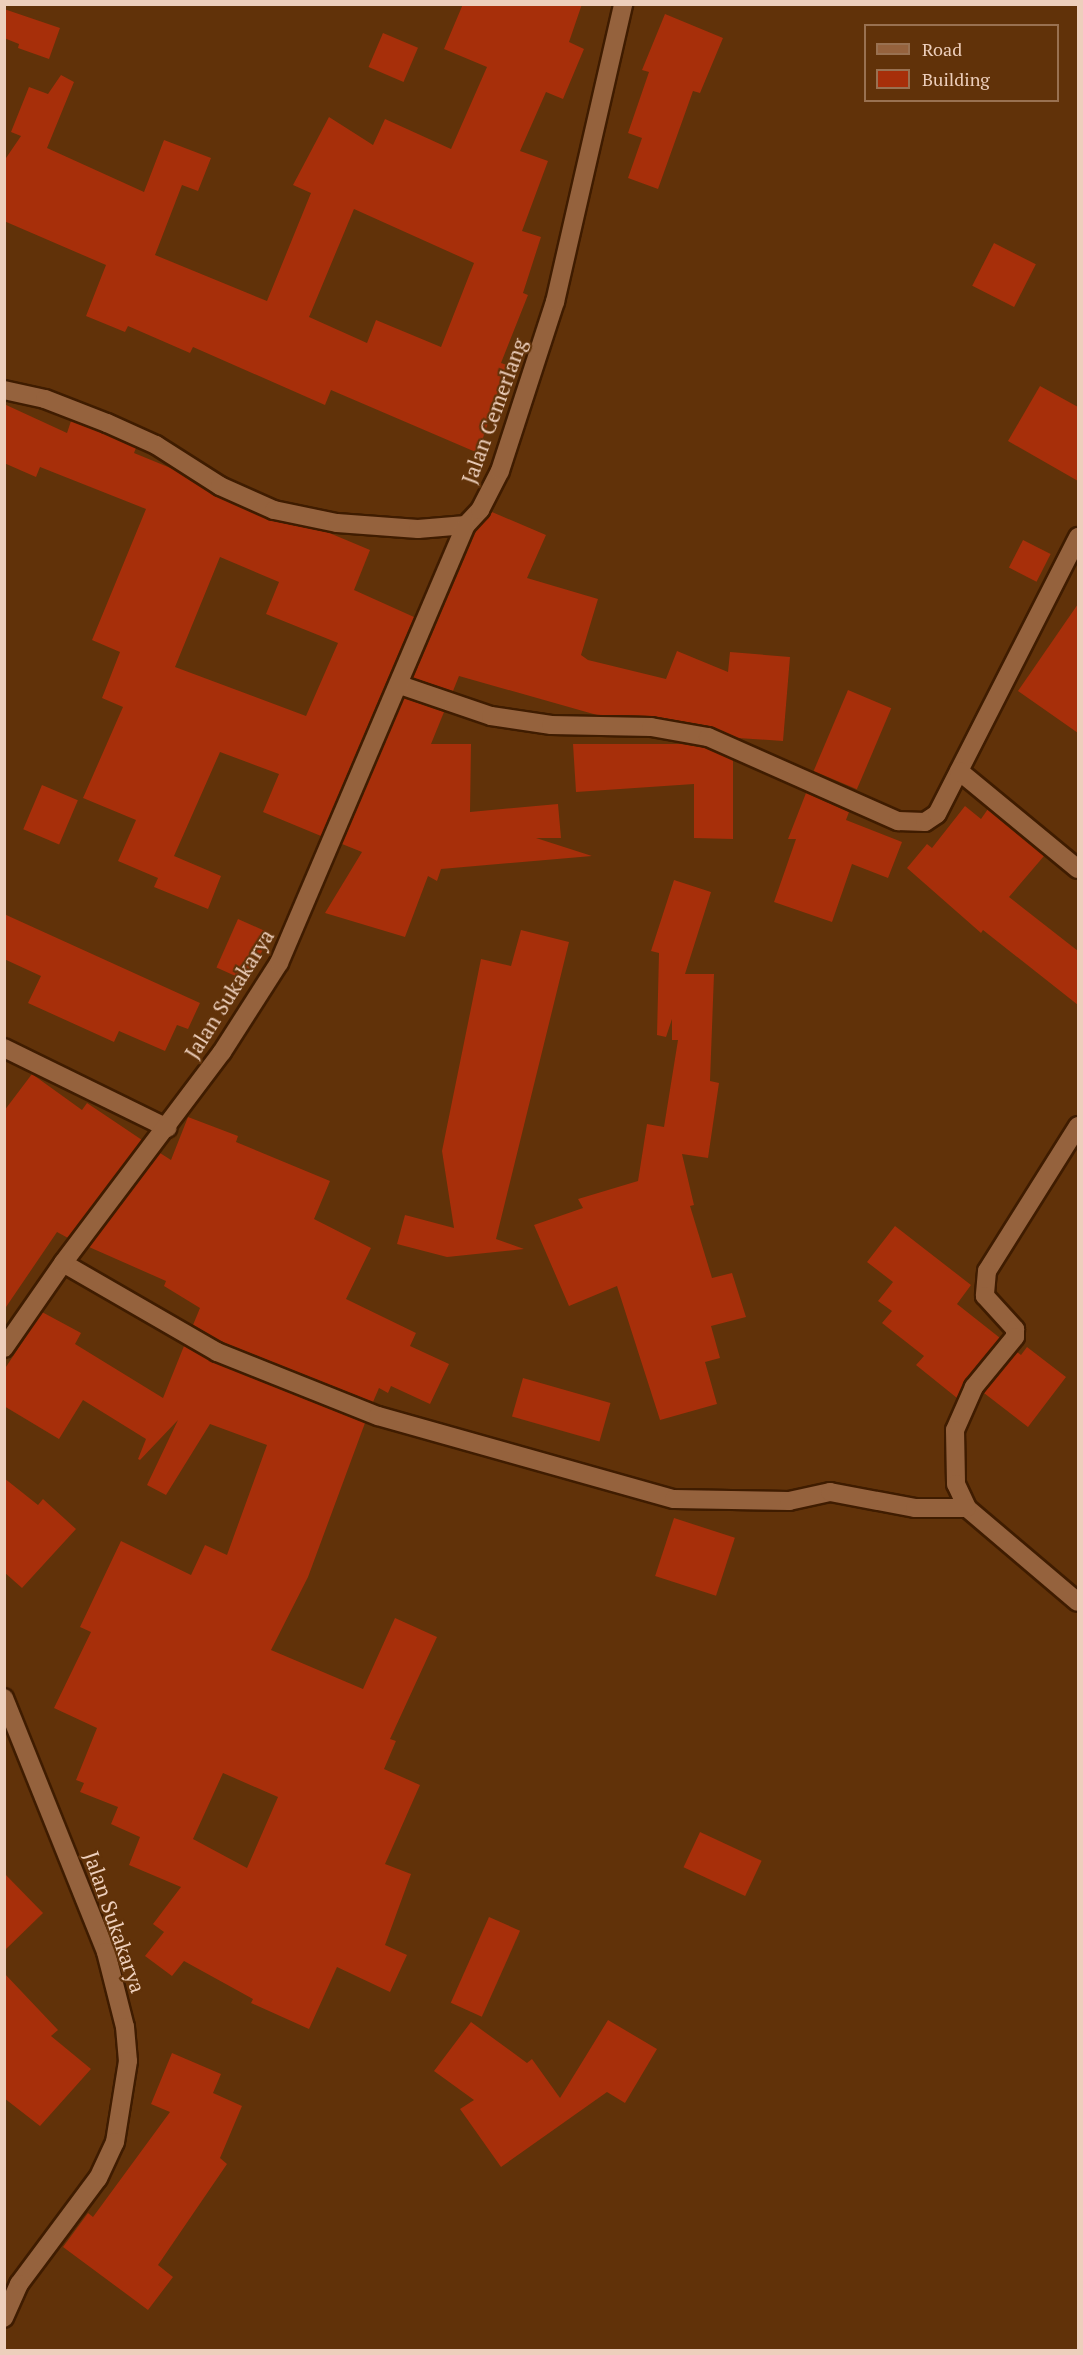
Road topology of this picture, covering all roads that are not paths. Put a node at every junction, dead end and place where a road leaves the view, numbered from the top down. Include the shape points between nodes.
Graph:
1 (623, 4) edge
2 (4, 390) edge
3 (466, 525) junction
4 (1078, 537) edge
5 (400, 685) junction
6 (959, 771) junction
7 (1078, 869) edge
8 (4, 1048) edge
9 (1078, 1126) edge
10 (167, 1128) junction
11 (63, 1263) junction
12 (4, 1348) edge
13 (967, 1508) junction
14 (1078, 1602) edge
15 (4, 1698) edge
16 (4, 2318) edge

1 - 3 street, Jalan Cemerlang via 555,302 504,460 480,510
2 - 3 street via 45,399 107,423 156,445 220,486 274,510 338,523 418,529
3 - 5 street, Jalan Sukakarya
4 - 6 street
5 - 6 street via 491,716 550,725 651,727 708,737 911,824 937,814
5 - 10 street, Jalan Sukakarya via 279,963
6 - 7 street
8 - 10 street
9 - 13 street via 987,1271 986,1296 1015,1329 1015,1336 974,1387 955,1430 956,1484
10 - 11 street, Jalan Sukakarya
11 - 12 street, Jalan Sukakarya
11 - 13 street via 217,1352 378,1416 674,1499 789,1501 831,1492 915,1508
13 - 14 street
15 - 16 street, Jalan Sukakarya via 106,1952 125,2027 128,2061 115,2142 98,2178 19,2284

